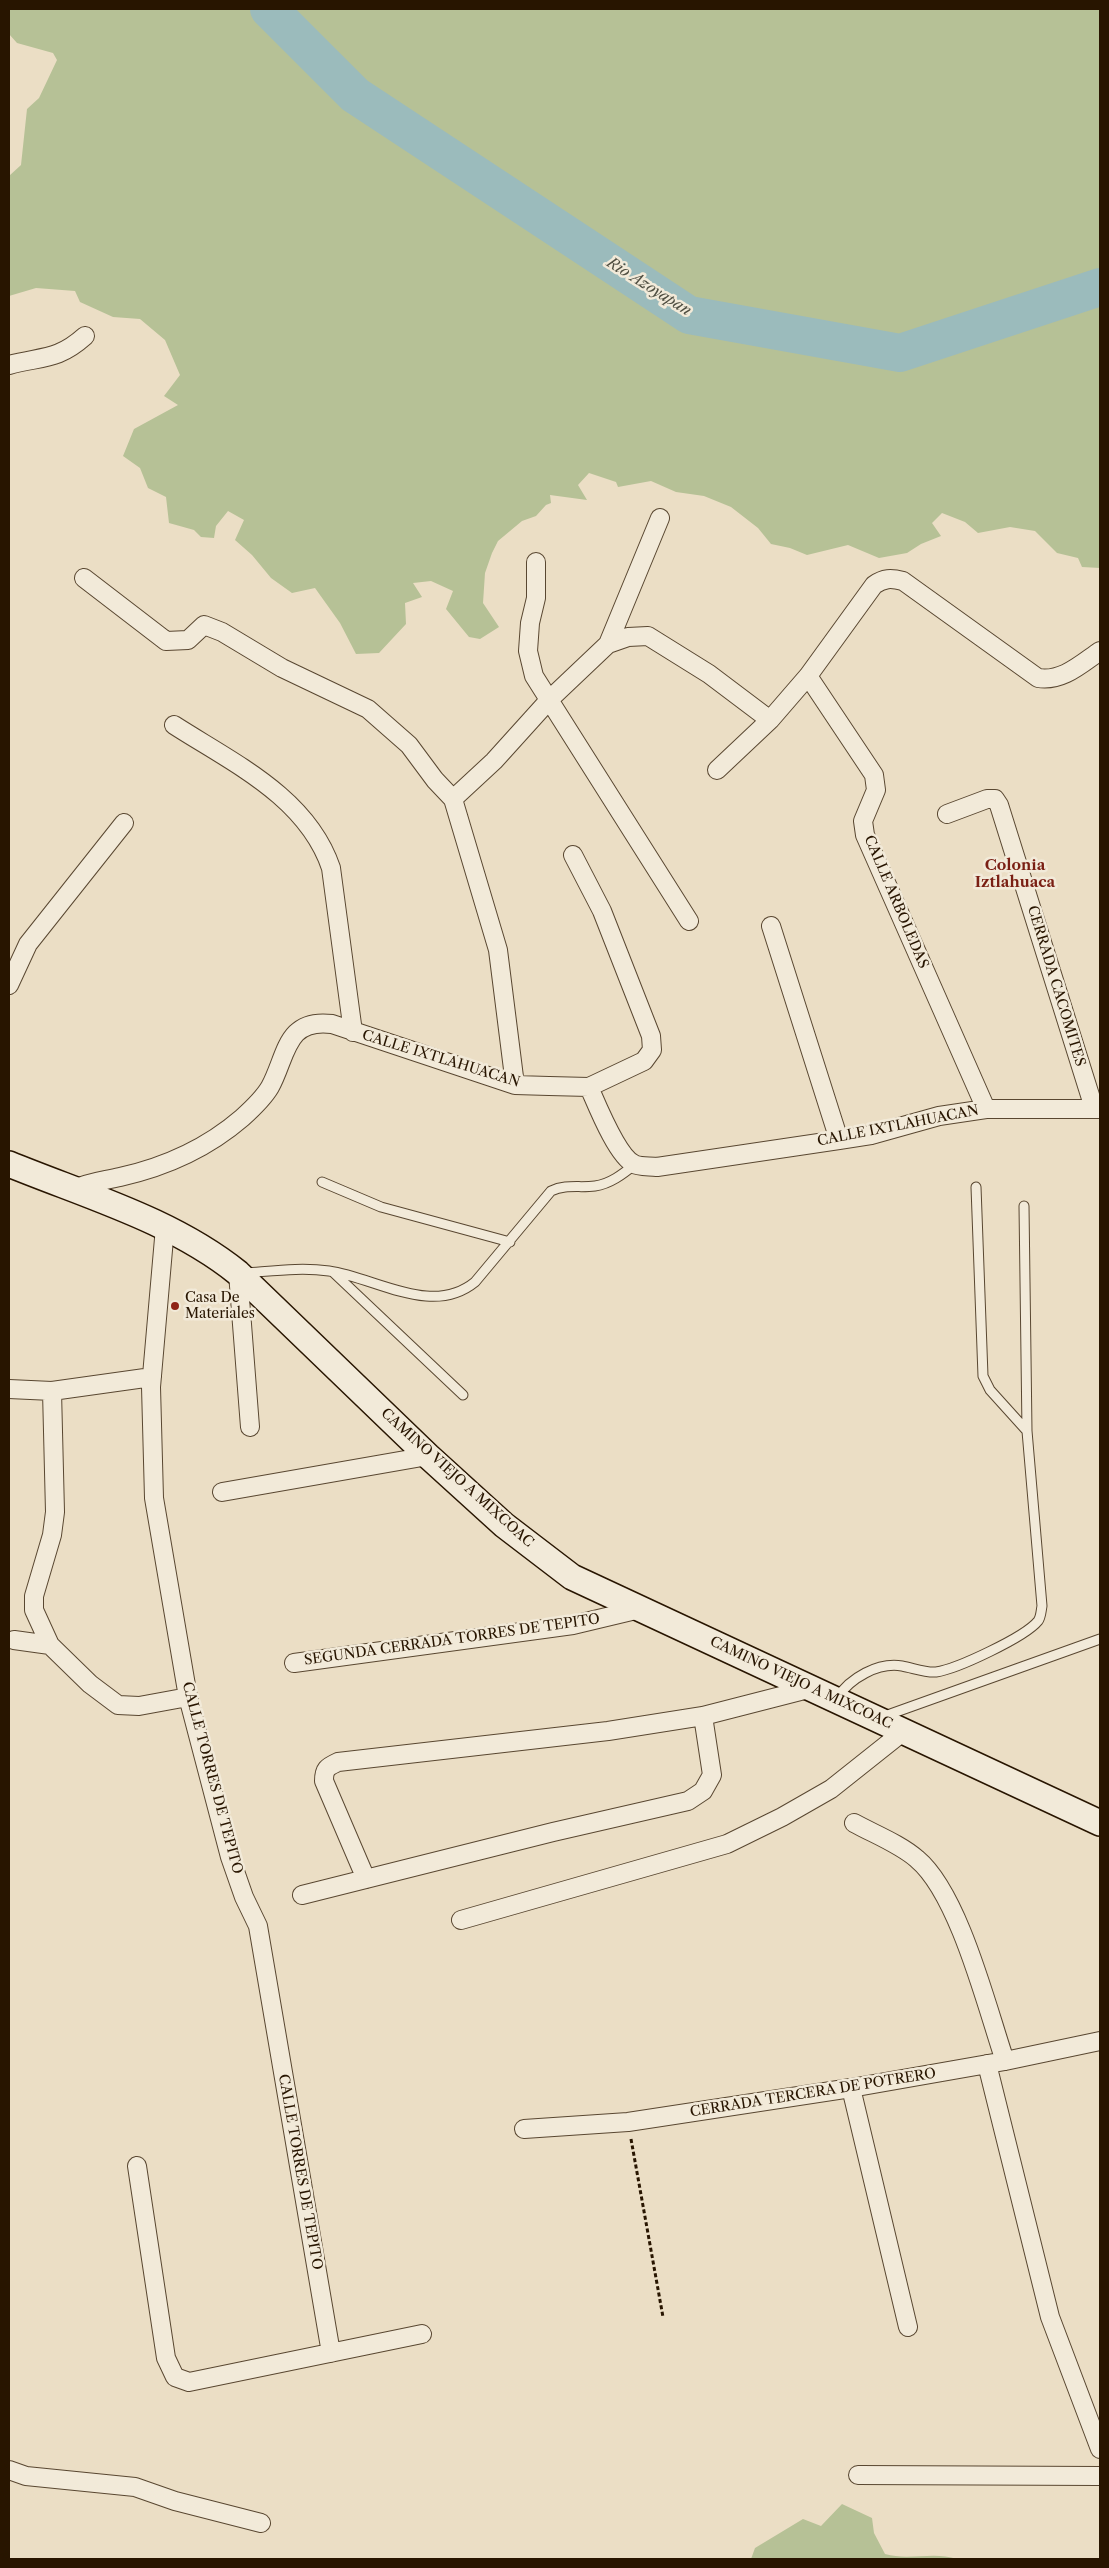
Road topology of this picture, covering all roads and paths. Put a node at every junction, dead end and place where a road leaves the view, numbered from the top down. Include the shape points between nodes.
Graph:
1 (85, 336) dead end
2 (9, 365) edge
3 (660, 518) dead end
4 (536, 562) dead end
5 (84, 578) dead end
6 (608, 644) junction
7 (1100, 651) edge
8 (808, 676) junction
9 (550, 699) junction
10 (770, 720) junction
11 (174, 725) dead end
12 (717, 770) dead end
13 (453, 800) junction
14 (947, 814) dead end
15 (124, 823) dead end
16 (573, 855) dead end
17 (689, 920) dead end
18 (771, 926) dead end
19 (9, 985) edge
20 (353, 1032) junction
21 (515, 1085) junction
22 (589, 1087) junction
23 (1097, 1108) edge
24 (986, 1109) junction
25 (838, 1140) junction
26 (9, 1164) edge
27 (634, 1165) junction
28 (322, 1182) dead end
29 (976, 1187) dead end
30 (72, 1190) junction
31 (1024, 1206) dead end
32 (165, 1227) junction
33 (510, 1242) junction
34 (332, 1271) junction
35 (238, 1273) junction
36 (152, 1377) junction
37 (9, 1390) edge
38 (52, 1390) junction
39 (463, 1395) dead end
40 (250, 1427) dead end
41 (1027, 1431) junction
42 (428, 1456) junction
43 (222, 1492) dead end
44 (640, 1609) junction
45 (1100, 1638) edge
46 (14, 1640) dead end
47 (50, 1645) junction
48 (294, 1663) dead end
49 (812, 1688) junction
50 (188, 1696) junction
51 (836, 1700) junction
52 (703, 1716) junction
53 (878, 1719) junction
54 (904, 1731) junction
55 (854, 1823) dead end
56 (1100, 1823) edge
57 (366, 1879) junction
58 (302, 1895) dead end
59 (461, 1920) dead end
60 (1100, 2041) edge
61 (996, 2062) junction
62 (850, 2088) junction
63 (628, 2122) junction
64 (524, 2128) dead end
65 (137, 2166) dead end
66 (663, 2317) dead end
67 (908, 2327) dead end
68 (422, 2334) dead end
69 (330, 2353) junction
70 (1100, 2449) edge
71 (9, 2470) edge
72 (858, 2476) dead end
73 (1100, 2476) edge
74 (261, 2524) dead end

1 - 2 street via 72,348 51,358
3 - 6 street
4 - 9 street via 536,598 528,651 534,676
5 - 13 street via 166,641 188,640 204,625 222,632 282,668 368,709 408,745
6 - 9 street
6 - 10 street via 628,637 648,636 709,674
7 - 8 street via 1067,674 1050,680 1038,678 902,582 889,578 874,585
8 - 10 street
8 - 24 street, CALLE ARBOLEDAS via 874,775 876,790 863,821 865,835
9 - 13 street via 494,761
9 - 17 street
10 - 12 street
11 - 20 street via 242,768 292,805 324,847 332,868
13 - 21 street via 498,950
14 - 23 street, CERRADA CACOMITES via 987,799 995,799 999,805
15 - 19 street via 28,944
16 - 22 street via 602,911 651,1036 652,1050 644,1060
18 - 25 street
20 - 21 street, CALLE IXTLAHUACAN
20 - 30 street, CALLE IXTLAHUACAN via 332,1024 304,1026 293,1034 270,1087 259,1102 204,1146 180,1159 120,1177 86,1183
21 - 22 street, CALLE IXTLAHUACAN
22 - 27 street via 606,1125
23 - 24 street, CALLE IXTLAHUACAN
24 - 25 street, CALLE IXTLAHUACAN via 939,1116
25 - 27 street, CALLE IXTLAHUACAN via 657,1167
26 - 30 main road, CAMINO VIEJO A MIXCOAC
27 - 33 lane via 618,1177 595,1186 560,1187 551,1191
28 - 33 lane via 381,1207
29 - 41 lane via 983,1376 990,1390
30 - 32 main road, CAMINO VIEJO A MIXCOAC
31 - 41 lane
32 - 35 main road, CAMINO VIEJO A MIXCOAC via 194,1241
32 - 36 street, CALLE TORRES DE TEPITO
33 - 34 lane via 475,1282 450,1297 419,1295
34 - 35 lane via 303,1268
34 - 39 lane
35 - 40 street
35 - 42 main road, CAMINO VIEJO A MIXCOAC
36 - 38 street
36 - 50 street, CALLE TORRES DE TEPITO via 154,1498
37 - 38 street
38 - 47 street via 55,1512 52,1535 34,1596 34,1610
41 - 51 lane via 1042,1606 1039,1620 1026,1632 957,1667 934,1672 899,1666 880,1667 845,1686
42 - 43 street
42 - 44 main road, CAMINO VIEJO A MIXCOAC via 504,1525 572,1577
44 - 48 street, SEGUNDA CERRADA TORRES DE TEPITO via 573,1625
44 - 49 main road, CAMINO VIEJO A MIXCOAC
45 - 53 lane
46 - 47 street
47 - 50 street via 90,1684 118,1705 139,1706
49 - 51 main road, CAMINO VIEJO A MIXCOAC
49 - 52 street
50 - 69 street, CALLE TORRES DE TEPITO via 230,1857 258,1926
51 - 53 main road, CAMINO VIEJO A MIXCOAC
52 - 57 street via 712,1775 704,1791 688,1801
52 - 57 street via 608,1731 338,1762 328,1766 324,1772 327,1792
53 - 54 main road, CAMINO VIEJO A MIXCOAC
54 - 56 main road, CAMINO VIEJO A MIXCOAC
54 - 59 street via 831,1789 782,1818 727,1844
55 - 61 street via 917,1859 937,1881 961,1930
57 - 58 street
60 - 61 street, CERRADA TERCERA DE POTRERO
61 - 62 street, CERRADA TERCERA DE POTRERO
61 - 70 street via 1050,2317
62 - 63 street, CERRADA TERCERA DE POTRERO
62 - 67 street
63 - 64 street, CERRADA TERCERA DE POTRERO
63 - 66 path
65 - 69 street via 166,2358 175,2378 189,2382
68 - 69 street
71 - 74 street via 26,2476 135,2488
72 - 73 street

